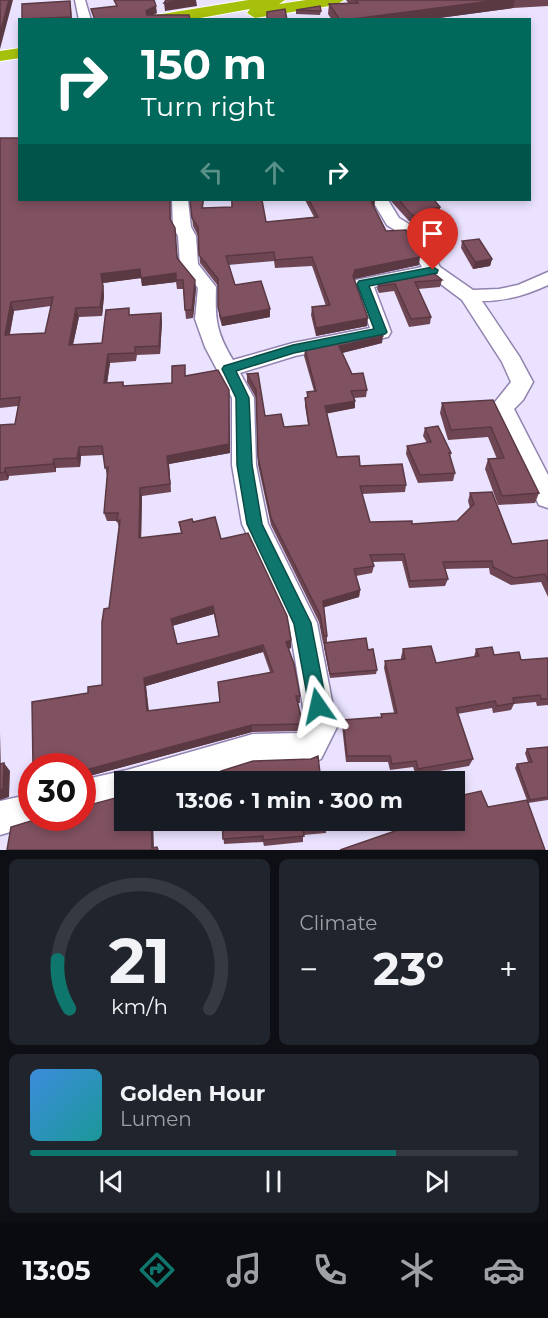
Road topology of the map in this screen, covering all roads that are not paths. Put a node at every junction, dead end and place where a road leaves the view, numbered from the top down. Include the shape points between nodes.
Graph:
1 (80, 0) edge
2 (277, 0) edge
3 (336, 0) edge
4 (264, 16) edge
5 (85, 18) edge
6 (168, 18) edge
7 (241, 18) edge
8 (18, 41) edge
9 (0, 45) edge
10 (18, 53) edge
11 (0, 56) edge
12 (180, 201) edge
13 (381, 201) edge
14 (433, 270) junction
15 (548, 278) edge
16 (470, 296) junction
17 (228, 369) junction
18 (548, 498) edge
19 (176, 771) edge
20 (114, 788) edge
21 (96, 792) edge
22 (18, 814) edge
23 (0, 818) edge

1 - 5 street
2 - 6 highway
3 - 4 highway
4 - 7 highway
8 - 9 highway
10 - 11 highway
12 - 17 street via 189,265 207,287 205,319
13 - 14 street via 393,221 413,234
14 - 16 street
14 - 17 street via 363,284 381,332 293,350
15 - 16 street via 499,296
16 - 18 street via 522,382 502,407
17 - 19 street via 243,398 244,465 255,524 303,623 322,727 310,748 253,750
20 - 21 street
22 - 23 street

